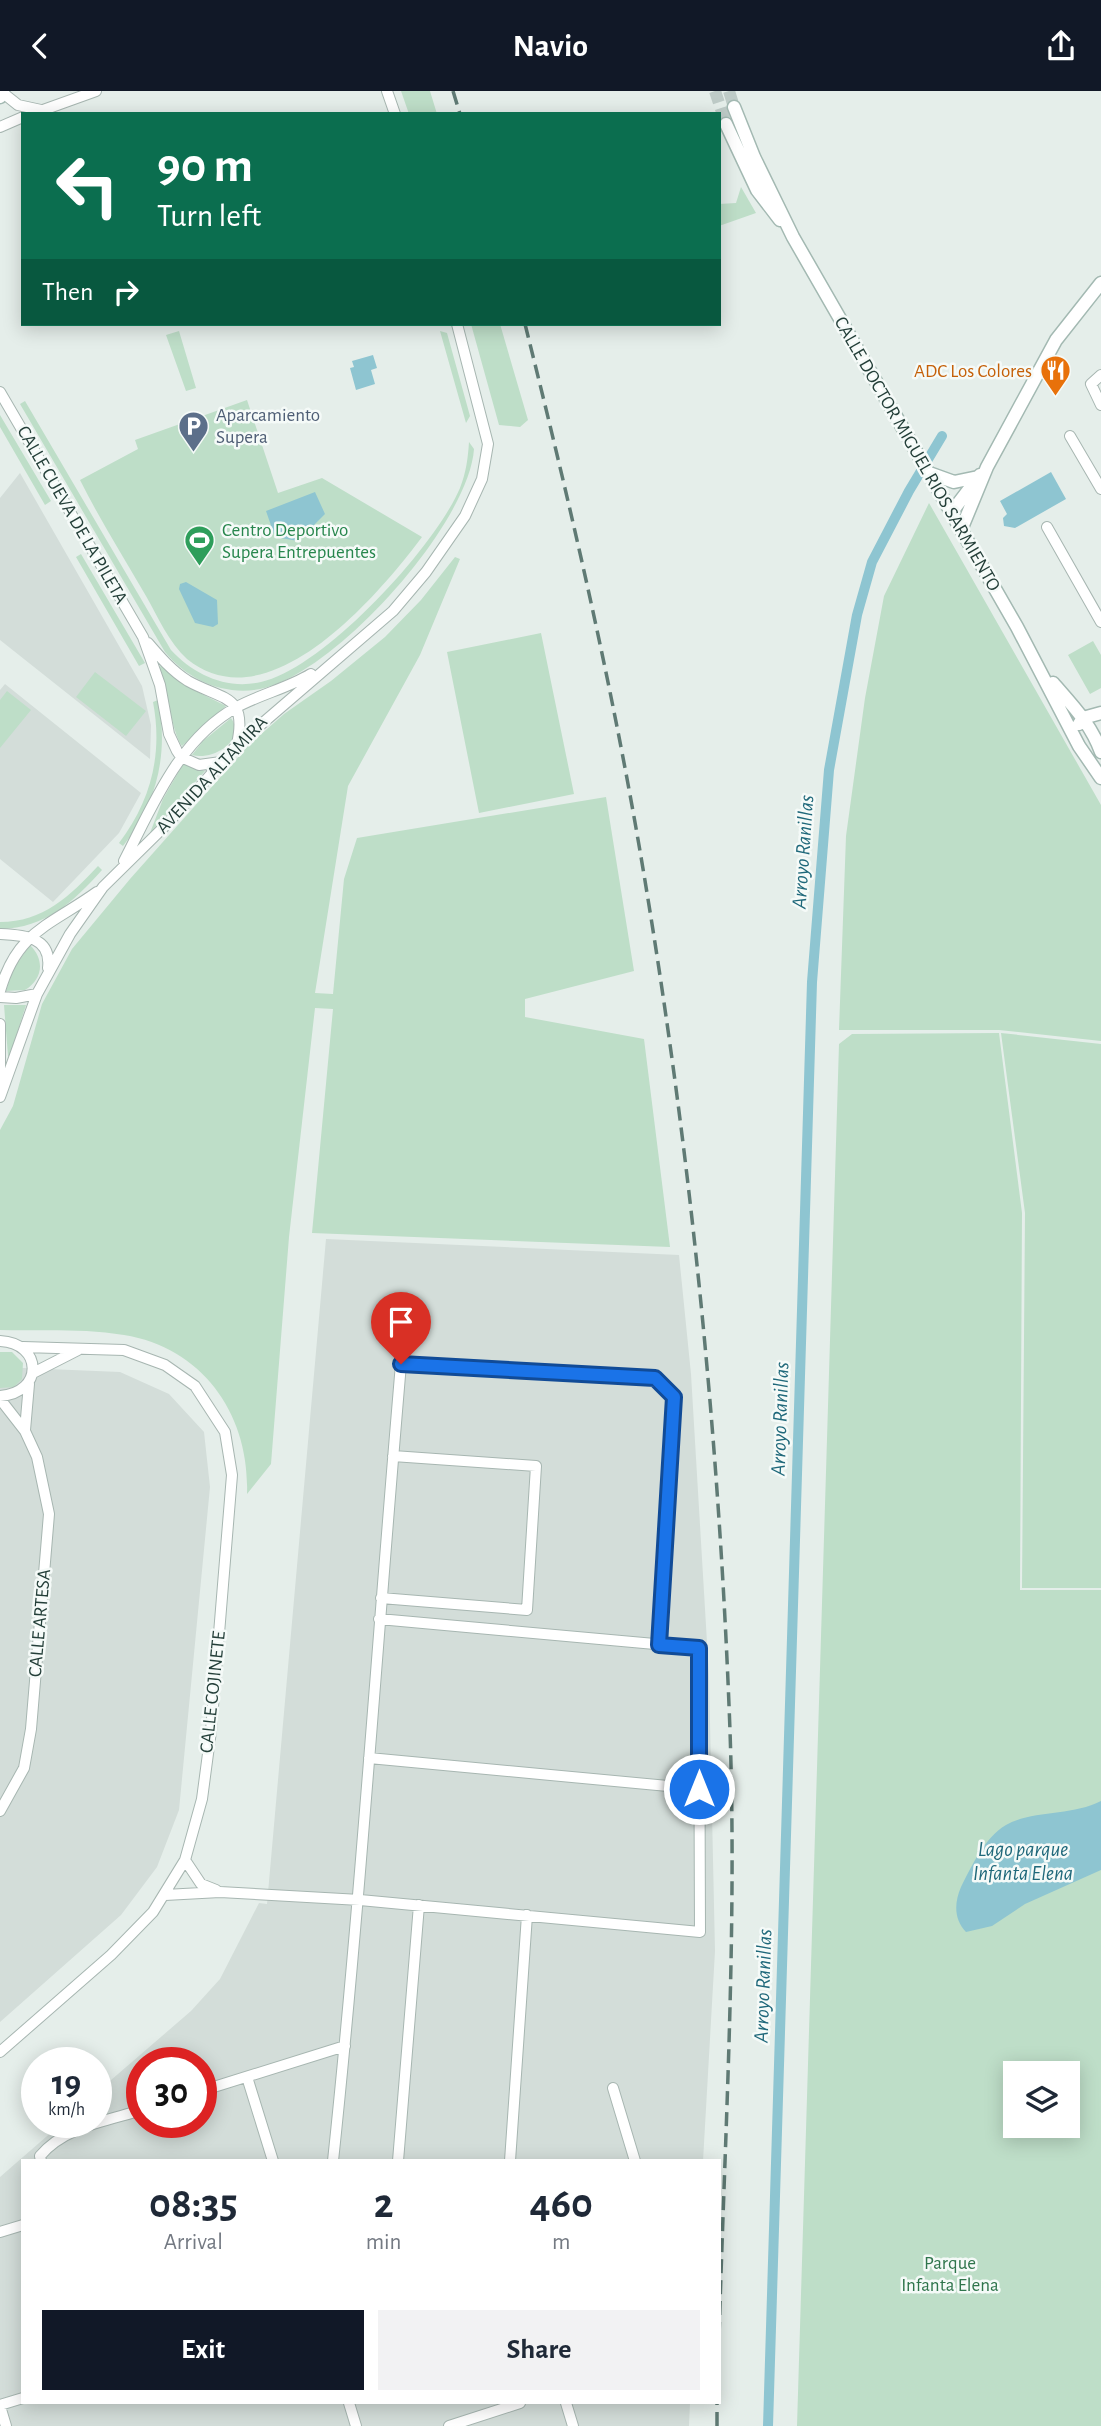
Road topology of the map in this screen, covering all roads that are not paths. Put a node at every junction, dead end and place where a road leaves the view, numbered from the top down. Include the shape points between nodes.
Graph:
1 (96, 91) edge
2 (387, 91) edge
3 (2, 94) edge
4 (734, 107) tunnel mouth
5 (37, 112) edge
6 (394, 112) edge
7 (21, 118) edge
8 (726, 124) dead end
9 (0, 127) edge
10 (793, 237) junction
11 (1101, 284) edge
12 (458, 326) edge
13 (1101, 375) edge
14 (0, 392) edge
15 (1101, 405) edge
16 (1070, 436) dead end
17 (987, 467) junction
18 (929, 472) junction
19 (978, 477) junction
20 (1101, 489) edge
21 (972, 506) junction
22 (951, 513) junction
23 (1047, 527) dead end
24 (961, 530) junction
25 (1101, 622) edge
26 (143, 638) junction
27 (339, 659) junction
28 (1041, 670) junction
29 (1063, 695) junction
30 (237, 707) junction
31 (1101, 713) edge
32 (1083, 718) junction
33 (236, 745) junction
34 (1079, 746) junction
35 (1101, 752) edge
36 (181, 757) junction
37 (220, 762) junction
38 (1101, 778) edge
39 (121, 868) junction
40 (103, 887) junction
41 (0, 934) edge
42 (29, 935) junction
43 (47, 973) junction
44 (0, 991) edge
45 (37, 993) junction
46 (0, 997) edge
47 (0, 1024) edge
48 (0, 1083) edge
49 (0, 1097) edge
50 (0, 1341) edge
51 (23, 1347) junction
52 (82, 1348) junction
53 (31, 1379) junction
54 (0, 1397) edge
55 (25, 1431) junction
56 (393, 1457) junction
57 (381, 1598) junction
58 (379, 1619) junction
59 (659, 1645) junction
60 (369, 1758) junction
61 (699, 1789) junction
62 (0, 1811) edge
63 (185, 1860) junction
64 (220, 1892) junction
65 (165, 1895) junction
66 (360, 1900) junction
67 (419, 1905) junction
68 (527, 1916) junction
69 (345, 2046) junction
70 (0, 2052) edge
71 (247, 2077) junction
72 (217, 2086) edge
73 (613, 2088) dead end
74 (126, 2115) edge
75 (41, 2159) edge
76 (272, 2159) edge
77 (333, 2159) edge
78 (398, 2159) edge
79 (510, 2159) edge
80 (634, 2159) edge
81 (21, 2226) edge
82 (0, 2232) edge
83 (21, 2399) edge
84 (349, 2404) edge
85 (517, 2404) edge
86 (566, 2404) edge
87 (0, 2406) edge
88 (6, 2426) edge
89 (356, 2426) edge
90 (449, 2426) edge
91 (573, 2426) edge

1 - 5 street
2 - 6 street
3 - 5 street
4 - 10 main road, CALLE DOCTOR MIGUEL RIOS SARMIENTO
7 - 9 street
8 - 10 main road, CALLE DOCTOR MIGUEL RIOS SARMIENTO via 757,190
10 - 18 main road, CALLE DOCTOR MIGUEL RIOS SARMIENTO
11 - 17 main road via 1056,340
12 - 27 street, AVENIDA ALTAMIRA via 488,444 482,479 465,516 426,572 393,611
13 - 15 street via 1091,384
14 - 26 street, CALLE CUEVA DE LA PILETA
16 - 20 street
17 - 19 main road
17 - 21 main road
18 - 19 main road via 954,482
18 - 22 main road, CALLE DOCTOR MIGUEL RIOS SARMIENTO
19 - 22 main road
21 - 22 main road
21 - 24 main road
22 - 24 main road, CALLE DOCTOR MIGUEL RIOS SARMIENTO
23 - 25 street
24 - 28 main road, CALLE DOCTOR MIGUEL RIOS SARMIENTO
26 - 30 street via 189,681 222,694
26 - 36 street via 160,685 169,734
27 - 30 street, AVENIDA ALTAMIRA via 293,685
27 - 33 street, AVENIDA ALTAMIRA
28 - 29 main road, CALLE DOCTOR MIGUEL RIOS SARMIENTO
28 - 34 main road, CALLE DOCTOR MIGUEL RIOS SARMIENTO
29 - 31 main road
29 - 32 main road, CALLE DOCTOR MIGUEL RIOS SARMIENTO
30 - 33 street via 241,726
30 - 36 street, AVENIDA ALTAMIRA
31 - 32 main road
32 - 34 main road via 1077,727
32 - 35 main road, CALLE DOCTOR MIGUEL RIOS SARMIENTO
33 - 37 street, AVENIDA ALTAMIRA
34 - 35 main road, CALLE DOCTOR MIGUEL RIOS SARMIENTO
34 - 38 main road, CALLE DOCTOR MIGUEL RIOS SARMIENTO
36 - 37 street via 199,765
36 - 39 street, AVENIDA ALTAMIRA
37 - 39 street, AVENIDA ALTAMIRA via 168,823
39 - 40 street, AVENIDA ALTAMIRA
40 - 42 street, AVENIDA ALTAMIRA
40 - 43 street, AVENIDA ALTAMIRA
41 - 42 street
42 - 43 street via 49,959
42 - 44 street, AVENIDA ALTAMIRA via 7,966
43 - 45 street, AVENIDA ALTAMIRA
45 - 46 street
45 - 49 street, AVENIDA ALTAMIRA
47 - 48 street
50 - 51 street, CALLE COJINETE
51 - 52 street, CALLE COJINETE
51 - 53 street via 31,1359
52 - 53 street, CALLE COJINETE
52 - 63 street, CALLE COJINETE via 124,1350 165,1365 195,1386 225,1432 232,1475 211,1731 202,1799
53 - 54 street, CALLE COJINETE via 16,1395
53 - 55 street, CALLE ARTESA
54 - 55 street, CALLE ARTESA
55 - 62 street, CALLE ARTESA via 45,1485 49,1514 31,1729 24,1768
56 - 57 street
56 - 57 street via 536,1465 527,1610
56 - 59 street via 401,1364 655,1378 674,1397
57 - 58 street
58 - 59 street
58 - 60 street
59 - 61 street via 699,1648
60 - 61 street
60 - 66 street
61 - 68 street via 700,1932
63 - 64 street via 201,1884
63 - 65 street, CALLE COJINETE
64 - 65 street
64 - 66 street
65 - 70 street, CALLE COJINETE via 111,1955
66 - 67 street
66 - 69 street
67 - 68 street
67 - 78 street
68 - 79 street
69 - 71 street
69 - 77 street
71 - 72 street
71 - 76 street
73 - 80 street
74 - 75 street via 65,2134 53,2141
81 - 82 street
83 - 87 street
84 - 89 street
85 - 90 street
86 - 91 street
87 - 88 street

